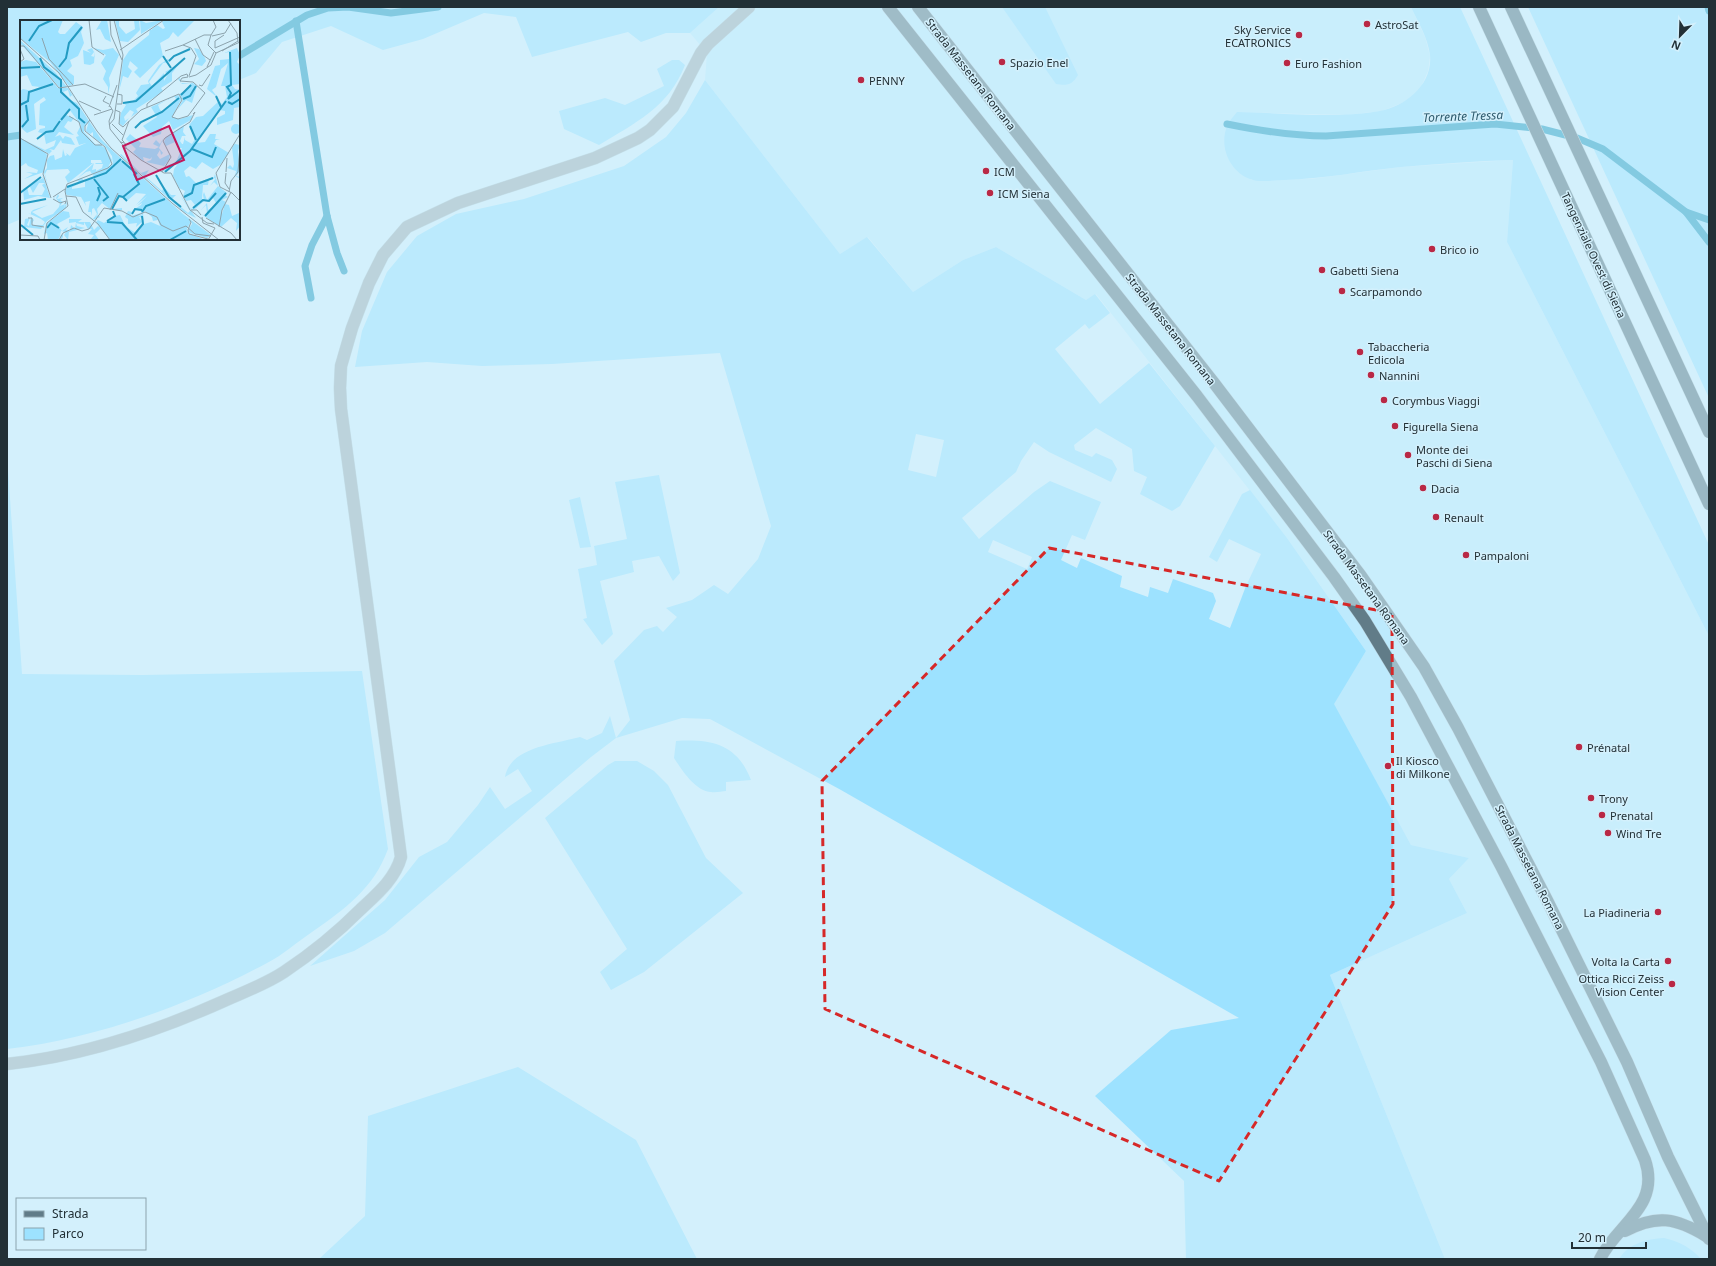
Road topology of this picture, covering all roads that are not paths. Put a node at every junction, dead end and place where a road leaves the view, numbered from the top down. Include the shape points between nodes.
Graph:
1 (749, 7) edge
2 (888, 7) edge
3 (918, 7) edge
4 (1479, 7) edge
5 (1511, 7) edge
6 (1709, 432) edge
7 (1709, 504) edge
8 (7, 1064) edge
9 (1620, 1233) junction
10 (1708, 1238) edge
11 (1600, 1259) edge

1 - 8 street via 708,44 673,108 650,130 612,151 458,203 407,227 383,255 369,283 341,366 340,388 401,857 395,872 380,891 340,929 283,973 166,1026 56,1057
2 - 9 main road, Strada Massetana Romana via 1238,450 1334,576 1389,659 1549,959 1601,1062 1645,1160 1648,1177 1641,1207
3 - 10 main road, Strada Massetana Romana via 1214,383 1361,576 1424,667 1488,785 1605,1016 1636,1080 1668,1157
4 - 7 highway, Tangenziale Ovest di Siena
5 - 6 highway
9 - 10 main road, Strada Massetana Romana via 1641,1223 1664,1220 1686,1224
9 - 11 main road, Strada Massetana Romana via 1605,1249

